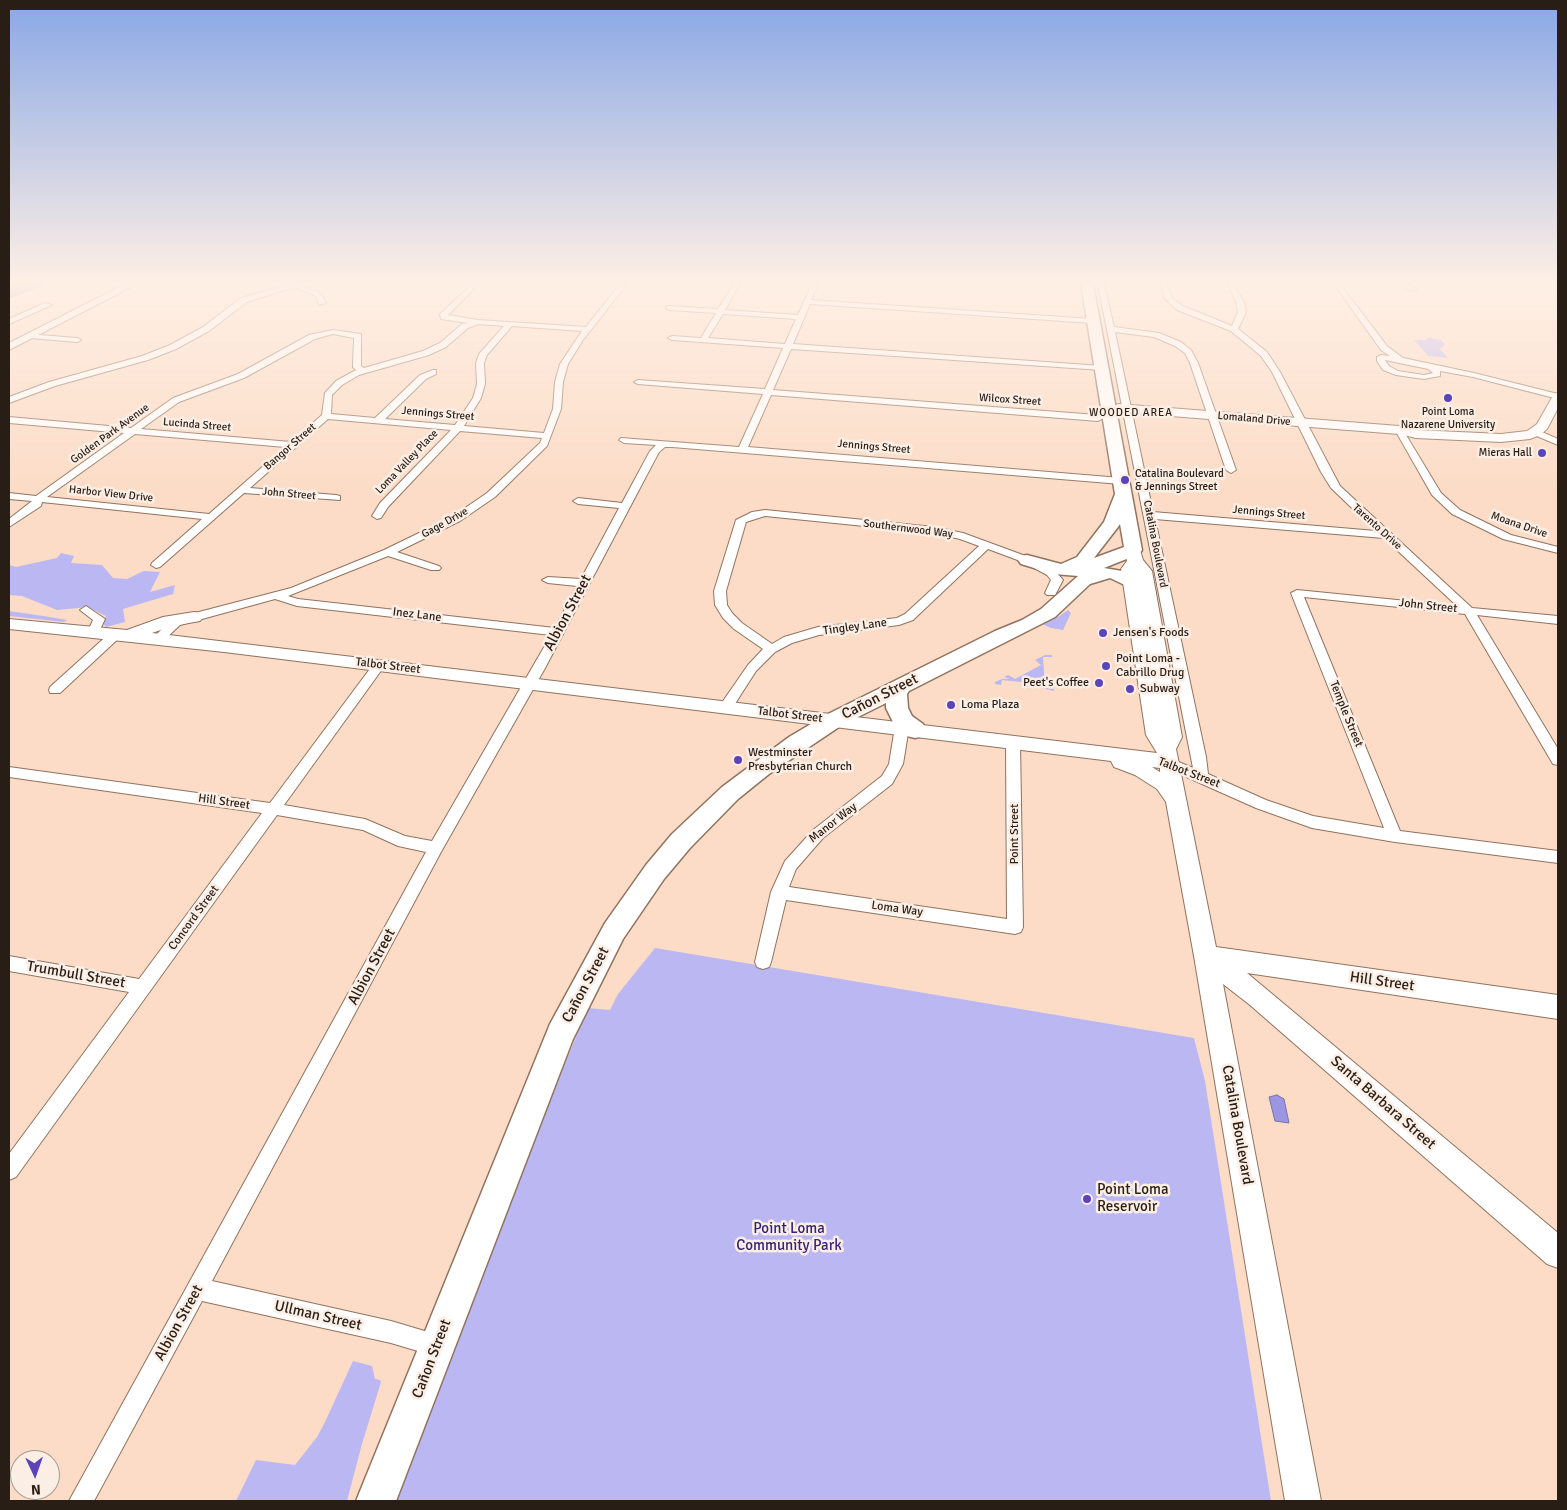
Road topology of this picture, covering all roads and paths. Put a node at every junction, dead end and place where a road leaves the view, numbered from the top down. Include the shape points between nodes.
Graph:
1 (154, 354) edge
2 (280, 354) edge
3 (357, 354) edge
4 (417, 354) edge
5 (483, 354) edge
6 (571, 354) edge
7 (784, 354) edge
8 (909, 354) edge
9 (1099, 354) edge
10 (1116, 354) edge
11 (1189, 354) edge
12 (1264, 354) edge
13 (1393, 354) edge
14 (1381, 357) joint
15 (1400, 360) junction
16 (1102, 368) junction
17 (362, 371) junction
18 (1433, 371) junction
19 (433, 372) dead end
20 (638, 382) dead end
21 (768, 392) junction
22 (1558, 397) edge
23 (9, 400) edge
24 (1128, 409) junction
25 (1110, 412) junction
26 (1212, 415) junction
27 (326, 416) junction
28 (9, 420) edge
29 (377, 421) junction
30 (1302, 422) junction
31 (458, 428) junction
32 (1399, 430) junction
33 (133, 431) junction
34 (1536, 432) junction
35 (548, 436) junction
36 (624, 440) dead end
37 (1558, 442) edge
38 (672, 444) junction
39 (293, 445) junction
40 (743, 449) junction
41 (1230, 470) dead end
42 (1122, 488) junction
43 (242, 490) junction
44 (9, 496) edge
45 (336, 498) dead end
46 (38, 499) junction
47 (578, 502) dead end
48 (625, 506) junction
49 (765, 513) joint
50 (1149, 515) junction
51 (377, 516) dead end
52 (212, 517) junction
53 (9, 524) edge
54 (1386, 535) junction
55 (987, 544) junction
56 (1558, 550) edge
57 (388, 552) junction
58 (1134, 555) junction
59 (1027, 560) junction
60 (1084, 560) junction
61 (156, 565) dead end
62 (435, 568) dead end
63 (548, 580) dead end
64 (1085, 580) junction
65 (1131, 582) junction
66 (584, 583) junction
67 (1051, 593) junction
68 (1297, 593) joint
69 (277, 596) junction
70 (86, 610) dead end
71 (1469, 610) junction
72 (194, 617) junction
73 (1558, 620) edge
74 (9, 624) edge
75 (557, 632) junction
76 (93, 633) junction
77 (119, 635) junction
78 (1002, 635) junction
79 (158, 638) junction
80 (182, 641) junction
81 (771, 649) junction
82 (379, 665) junction
83 (530, 683) junction
84 (901, 687) junction
85 (55, 690) dead end
86 (726, 707) junction
87 (834, 720) junction
88 (907, 726) junction
89 (1013, 742) junction
90 (1086, 750) junction
91 (1167, 756) junction
92 (1558, 760) edge
93 (9, 772) edge
94 (1201, 776) junction
95 (1176, 800) junction
96 (272, 809) junction
97 (1395, 836) junction
98 (436, 848) junction
99 (1558, 857) edge
100 (779, 892) junction
101 (1015, 927) joint
102 (1206, 956) junction
103 (763, 962) dead end
104 (9, 963) edge
105 (143, 987) junction
106 (1558, 1007) edge
107 (9, 1170) edge
108 (1558, 1253) edge
109 (198, 1289) junction
110 (438, 1346) junction
111 (81, 1501) edge
112 (376, 1501) edge
113 (1303, 1501) edge

1 - 23 street
2 - 33 street, Golden Park Avenue via 241,376 176,400
3 - 17 street, Golden Park Avenue via 357,367
4 - 17 street, Bangor Street
5 - 31 street, Loma Valley Place via 477,398
6 - 35 street, Gage Drive via 564,364 557,409
7 - 21 street
8 - 16 street
9 - 16 main road, Catalina Boulevard
10 - 24 street, Catalina Boulevard
11 - 26 street
12 - 30 street, Tarento Drive
13 - 15 street
14 - 15 street
14 - 18 street via 1386,368 1396,373 1424,376
15 - 18 street
16 - 25 main road, Catalina Boulevard
17 - 27 street, Bangor Street via 331,390
18 - 22 street
19 - 29 street via 423,377
20 - 21 street, Wilcox Street
21 - 25 street, Wilcox Street via 1098,418
21 - 40 street
22 - 34 main road
24 - 25 main road, Lomaland Drive via 1118,408
24 - 26 main road, Lomaland Drive
24 - 50 street, Catalina Boulevard
25 - 42 main road, Catalina Boulevard
26 - 30 main road, Lomaland Drive
26 - 41 street
27 - 29 street, Jennings Street
27 - 39 street, Bangor Street
28 - 33 street, Lucinda Street
29 - 31 street, Jennings Street
30 - 32 main road, Lomaland Drive
30 - 54 street, Tarento Drive via 1336,488
31 - 35 street, Jennings Street
31 - 51 street, Loma Valley Place
32 - 34 main road, Lomaland Drive via 1414,434 1500,438
32 - 56 street, Moana Drive via 1437,495 1456,512 1507,537
33 - 39 street, Lucinda Street
33 - 46 street, Golden Park Avenue
34 - 37 street
35 - 57 street, Gage Drive via 538,451 491,495 456,519
36 - 38 street, Jennings Street
38 - 40 street, Jennings Street
38 - 48 street, Albion Street via 662,445 656,450
39 - 43 street, Bangor Street
40 - 42 street, Jennings Street
42 - 58 main road, Catalina Boulevard
42 - 60 main road, Cañon Street via 1112,523
43 - 45 street, John Street
43 - 52 street, Bangor Street
44 - 46 street, Harbor View Drive
46 - 52 street, Harbor View Drive
46 - 53 street via 37,504
47 - 48 street
48 - 66 street, Albion Street
49 - 55 street, Southernwood Way via 934,530
49 - 81 street via 741,520 720,592 721,605 738,626
50 - 54 street, Jennings Street
50 - 94 street, Catalina Boulevard
52 - 61 street, Bangor Street
54 - 71 street, Tarento Drive
55 - 59 street, Southernwood Way
55 - 81 street, Tingley Lane via 909,617 818,632 788,640
57 - 62 street
57 - 69 street, Gage Drive
58 - 64 main road, Cañon Street via 1100,562
58 - 65 main road, Catalina Boulevard
58 - 91 main road, Catalina Boulevard via 1144,570 1172,737
59 - 60 main road via 1060,570
59 - 67 street, Southernwood Way via 1057,580
60 - 67 main road, Cañon Street
63 - 66 street
64 - 65 main road via 1110,573
64 - 78 main road, Cañon Street via 1048,612
65 - 91 main road, Catalina Boulevard via 1156,734
66 - 75 street, Albion Street
67 - 78 main road, Cañon Street
68 - 71 street, John Street
68 - 97 street, Temple Street
69 - 72 street, Gage Drive
69 - 75 street, Inez Lane via 296,602
70 - 76 street via 99,619
71 - 73 street, John Street
71 - 92 street, Tarento Drive
72 - 77 main road
72 - 79 street, Gage Drive via 176,622
72 - 80 main road via 180,628
74 - 76 main road, Talbot Street
75 - 83 street, Albion Street
76 - 77 main road, Talbot Street
77 - 79 main road, Talbot Street
77 - 85 street
78 - 84 main road, Cañon Street
79 - 80 main road, Talbot Street
80 - 82 main road, Talbot Street
81 - 86 street, Tingley Lane via 752,668
82 - 83 main road, Talbot Street
82 - 96 street, Concord Street
83 - 86 main road, Talbot Street
83 - 98 street, Albion Street
84 - 87 main road, Cañon Street
84 - 88 main road via 895,697
86 - 87 main road, Talbot Street
87 - 88 main road, Talbot Street
87 - 110 main road, Cañon Street via 760,768 730,793 681,841 619,924 560,1034
88 - 89 main road, Talbot Street
88 - 100 street, Manor Way via 888,780 808,843 790,865
89 - 90 main road, Talbot Street
89 - 101 street, Point Street
90 - 91 main road, Talbot Street via 1147,758
90 - 95 main road via 1149,774 1164,784
91 - 94 street, Talbot Street
91 - 95 main road, Catalina Boulevard
93 - 96 street, Hill Street
94 - 97 street, Talbot Street via 1261,804 1312,822
95 - 102 main road, Catalina Boulevard
96 - 98 street, Hill Street via 365,826 403,842
96 - 105 street, Concord Street
97 - 99 street, Talbot Street
98 - 109 street, Albion Street
100 - 101 street, Loma Way
100 - 103 street, Manor Way
102 - 106 main road, Hill Street
102 - 108 main road, Santa Barbara Street via 1259,996
102 - 113 main road, Catalina Boulevard
104 - 105 street, Trumbull Street
105 - 107 street, Concord Street
109 - 110 street, Ullman Street via 391,1332
109 - 111 street, Albion Street
110 - 112 main road, Cañon Street

